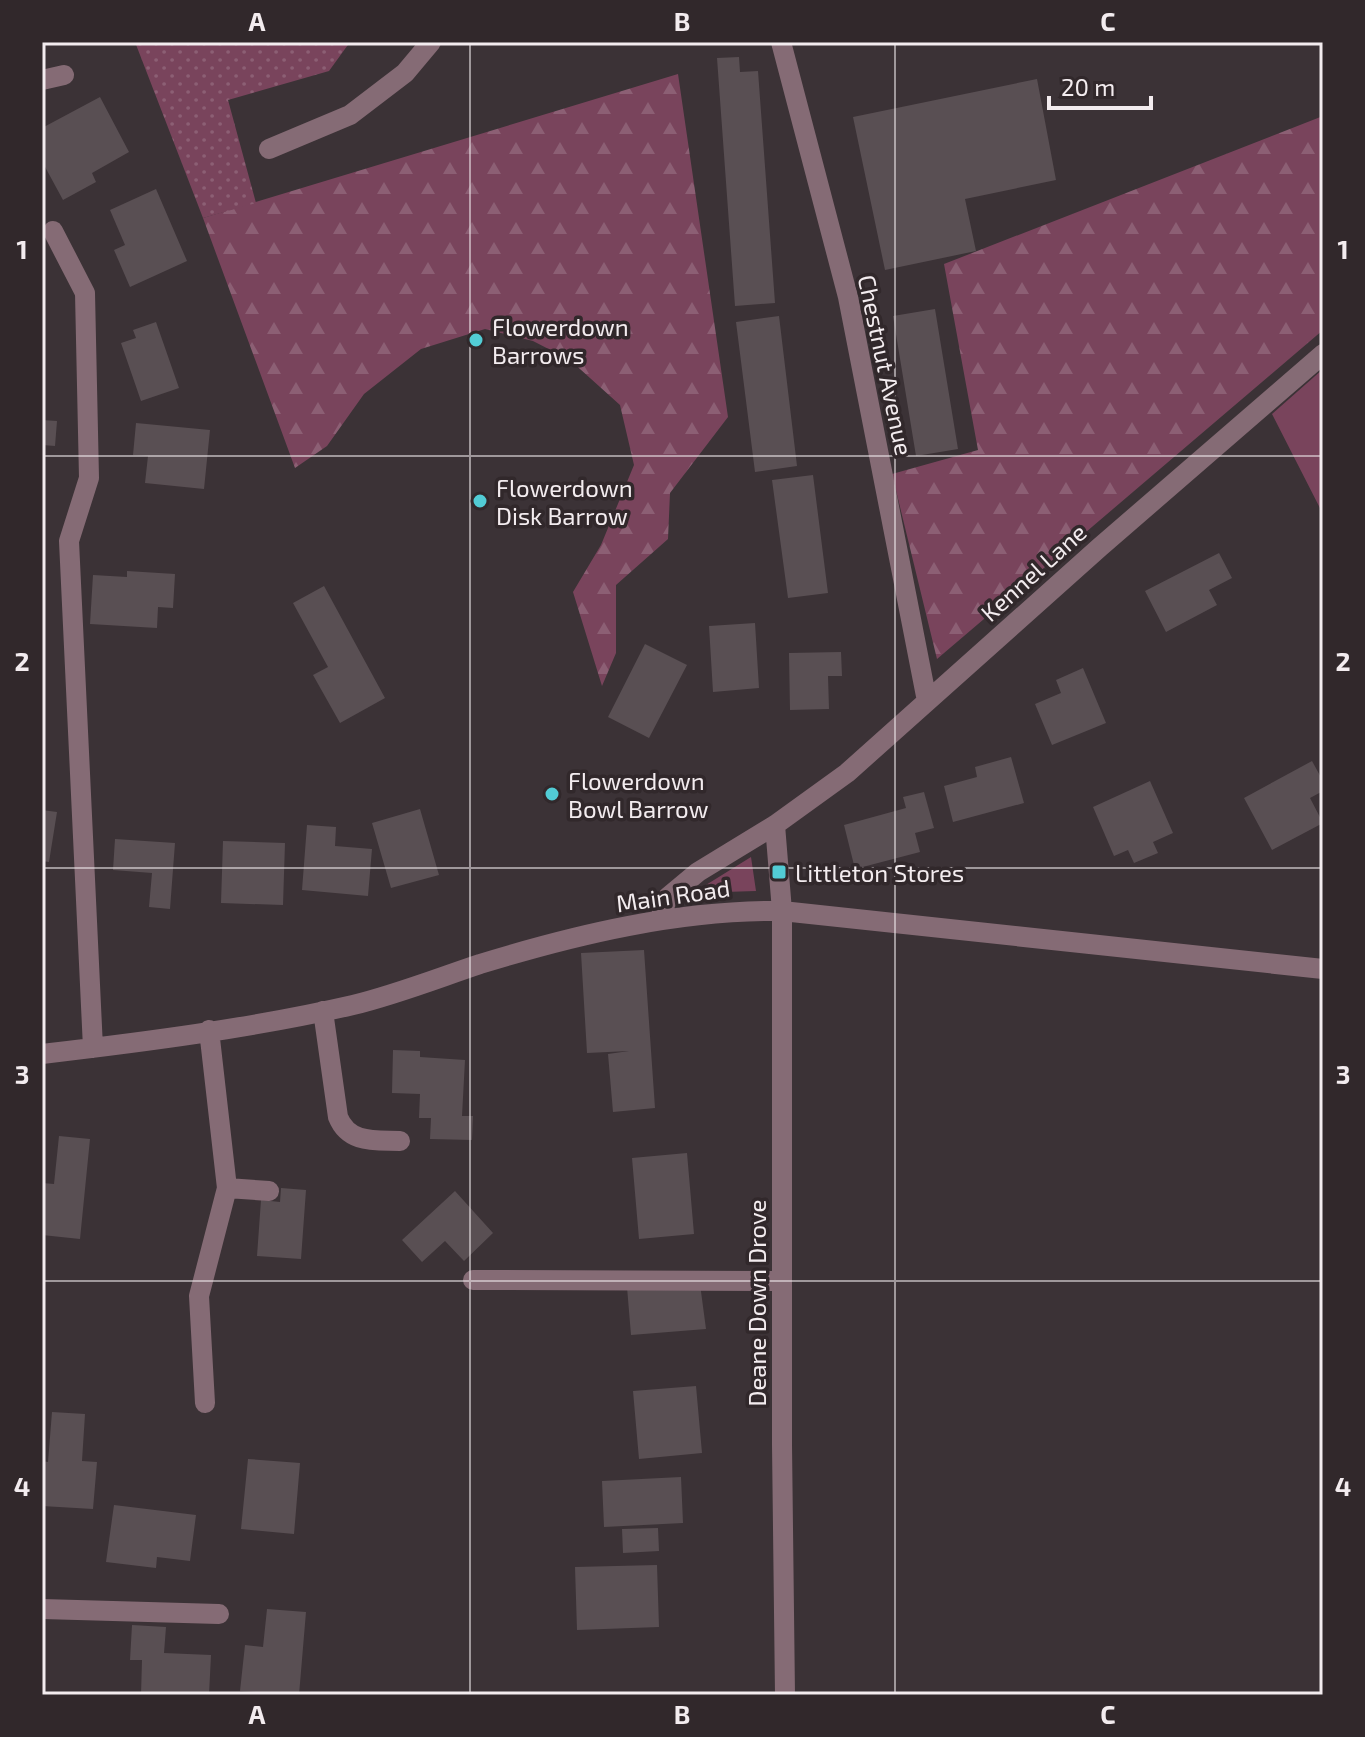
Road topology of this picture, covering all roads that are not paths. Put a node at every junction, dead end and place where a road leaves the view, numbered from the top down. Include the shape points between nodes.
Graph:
1 (431, 42) edge
2 (781, 42) edge
3 (64, 75) dead end
4 (42, 80) edge
5 (269, 149) dead end
6 (53, 231) dead end
7 (1323, 354) edge
8 (927, 701) junction
9 (775, 825) junction
10 (782, 911) junction
11 (660, 918) junction
12 (1323, 969) edge
13 (323, 1011) junction
14 (209, 1030) junction
15 (93, 1048) junction
16 (42, 1054) edge
17 (400, 1141) dead end
18 (227, 1188) junction
19 (269, 1191) dead end
20 (473, 1280) dead end
21 (782, 1281) junction
22 (205, 1403) dead end
23 (42, 1609) edge
24 (219, 1614) dead end
25 (785, 1695) edge

1 - 5 street via 405,73 350,115
2 - 8 street, Chestnut Avenue via 848,297
3 - 4 street
6 - 15 street via 85,293 89,478 69,541
7 - 8 street, Kennel Lane
8 - 9 street, Kennel Lane via 847,773
9 - 10 street
9 - 11 street, Kennel Lane via 698,872 668,897
10 - 11 street, Main Road
10 - 12 street, Main Road
10 - 21 street, Deane Down Drove
11 - 13 street, Main Road
13 - 14 street, Main Road
13 - 17 street via 343,1128 366,1140
14 - 15 street, Main Road
14 - 18 street
15 - 16 street, Main Road
18 - 19 street
18 - 22 street via 199,1296
20 - 21 street
21 - 25 street, Deane Down Drove
23 - 24 street

